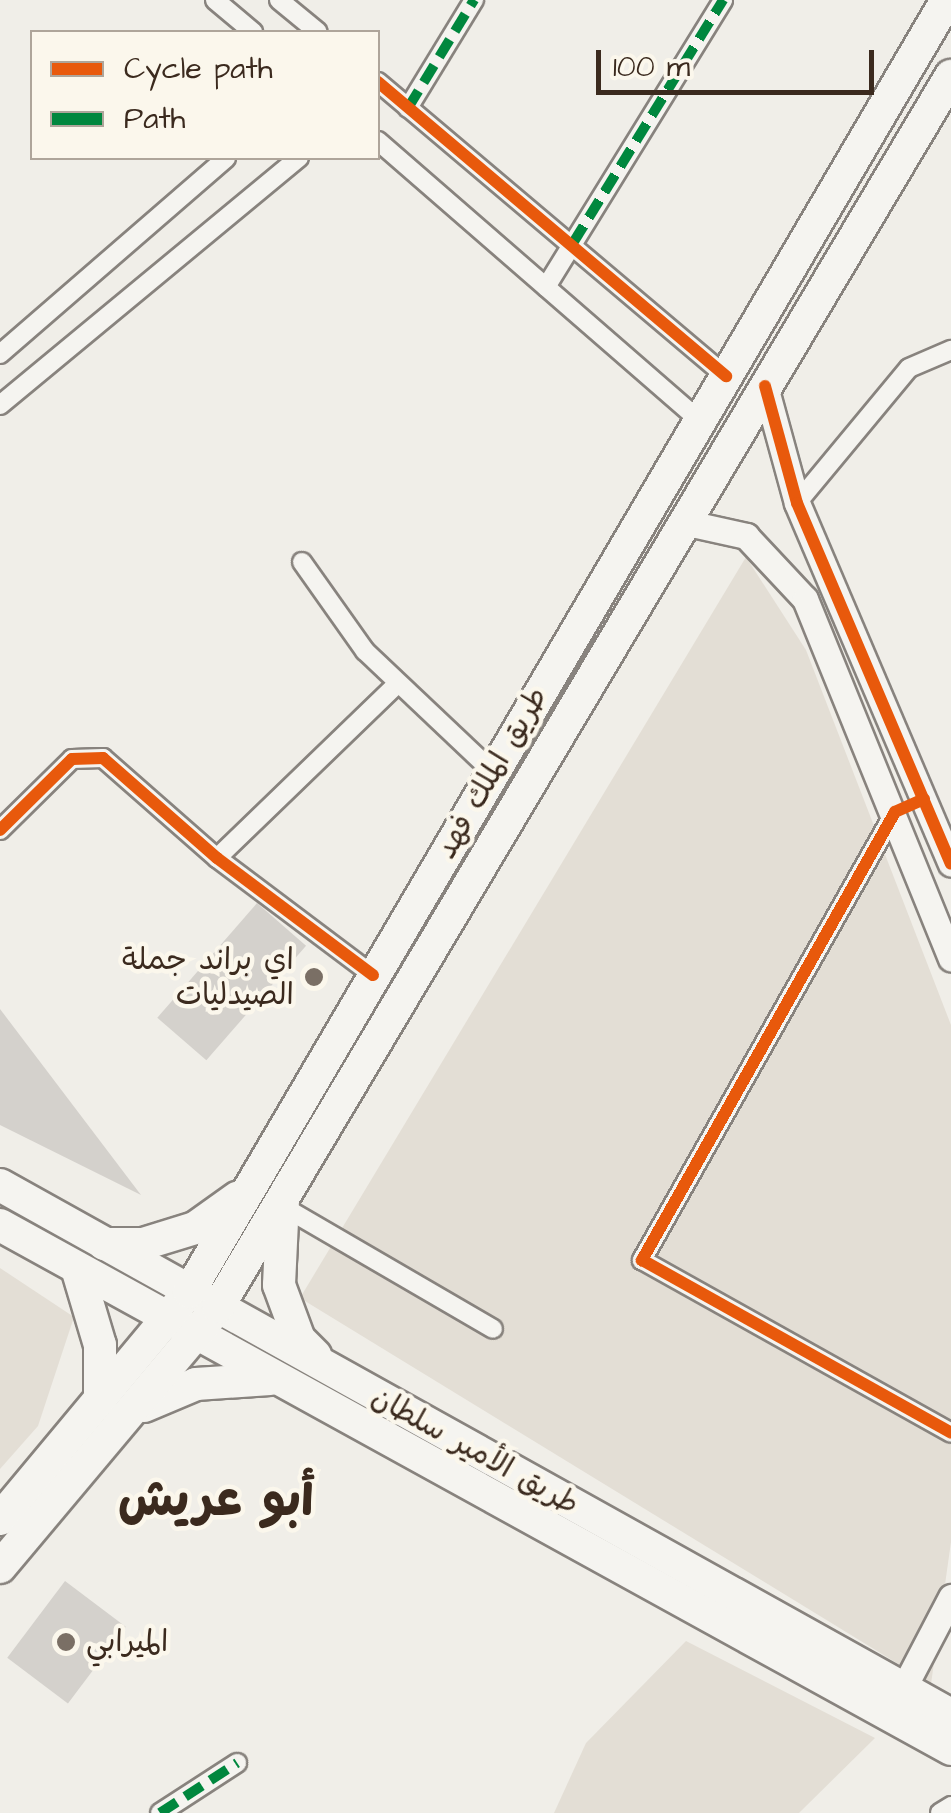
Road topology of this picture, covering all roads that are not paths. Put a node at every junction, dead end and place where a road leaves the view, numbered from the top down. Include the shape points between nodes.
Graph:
1 (215, 0) edge
2 (279, 0) edge
3 (474, 0) edge
4 (723, 0) edge
5 (947, 0) edge
6 (251, 30) edge
7 (316, 30) edge
8 (951, 76) edge
9 (380, 84) edge
10 (408, 108) junction
11 (380, 143) edge
12 (224, 160) edge
13 (296, 160) edge
14 (574, 243) junction
15 (546, 287) junction
16 (5, 341) edge
17 (951, 350) edge
18 (726, 376) junction
19 (765, 386) junction
20 (0, 404) edge
21 (699, 420) junction
22 (797, 502) junction
23 (683, 522) junction
24 (302, 562) dead end
25 (396, 685) junction
26 (493, 772) junction
27 (924, 799) junction
28 (895, 812) junction
29 (0, 830) edge
30 (216, 858) junction
31 (951, 864) edge
32 (951, 959) edge
33 (374, 975) junction
34 (0, 1185) edge
35 (274, 1190) junction
36 (0, 1225) edge
37 (104, 1244) junction
38 (78, 1268) junction
39 (203, 1300) junction
40 (183, 1328) junction
41 (493, 1330) dead end
42 (332, 1372) junction
43 (273, 1379) junction
44 (100, 1401) junction
45 (132, 1413) junction
46 (951, 1433) edge
47 (0, 1518) edge
48 (0, 1566) edge
49 (951, 1598) edge
50 (903, 1689) junction
51 (951, 1715) edge
52 (951, 1748) edge
53 (237, 1763) dead end
54 (951, 1806) edge
55 (160, 1813) edge
56 (940, 1813) edge

1 - 6 street
2 - 7 street
3 - 10 street
4 - 14 street
5 - 18 highway, طريق الملك فهد
8 - 19 highway, طريق الملك فهد
9 - 10 street
10 - 14 street
11 - 15 street
12 - 16 street
13 - 20 street
14 - 15 street
14 - 18 street
15 - 21 street
17 - 22 street via 909,368
18 - 21 highway, طريق الملك فهد
19 - 22 street
19 - 23 highway, طريق الملك فهد
21 - 26 highway, طريق الملك فهد
22 - 27 street
23 - 28 street via 746,536 805,599
23 - 35 highway, طريق الملك فهد
24 - 25 street
25 - 26 street
25 - 30 street
26 - 33 highway, طريق الملك فهد
27 - 28 street
27 - 31 street
28 - 32 street
28 - 46 street via 642,1260
29 - 30 street via 72,758 88,754 104,758
30 - 33 street
33 - 35 highway, طريق الملك فهد
34 - 37 highway, طريق الأمير سلطان
35 - 37 highway via 195,1228 143,1244
35 - 39 highway, طريق الملك فهد
35 - 41 street
35 - 42 highway via 286,1313 298,1339
36 - 38 highway, طريق الأمير سلطان
37 - 39 highway, طريق الأمير سلطان
38 - 40 highway, طريق الأمير سلطان
38 - 44 highway via 100,1344
39 - 40 highway, طريق الملك فهد
39 - 42 highway, طريق الأمير سلطان
40 - 43 highway, طريق الأمير سلطان
40 - 44 highway, طريق الملك فهد
40 - 45 highway, طريق الملك فهد
42 - 50 highway, طريق الأمير سلطان
43 - 45 highway via 196,1384
43 - 52 highway, طريق الأمير سلطان
44 - 47 highway, طريق الملك فهد
45 - 48 highway, طريق الملك فهد
49 - 50 street
50 - 51 highway, طريق الأمير سلطان
53 - 55 street
54 - 56 street

